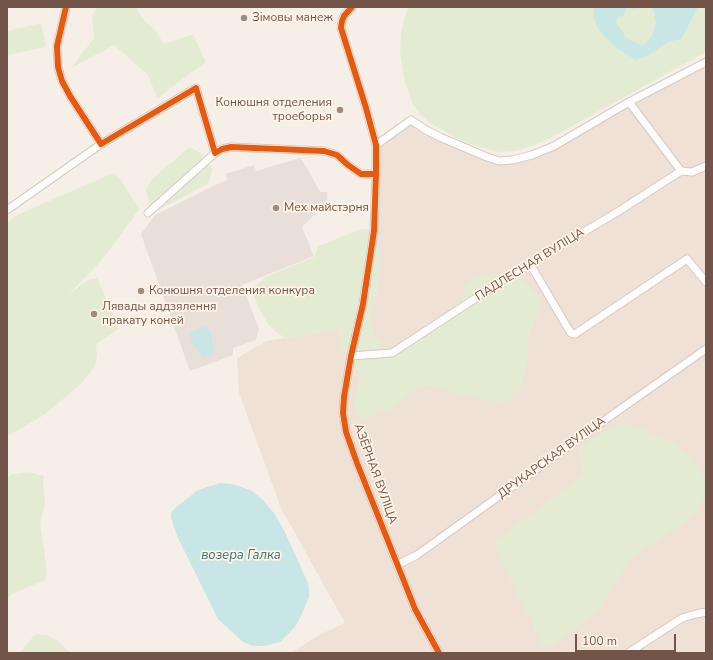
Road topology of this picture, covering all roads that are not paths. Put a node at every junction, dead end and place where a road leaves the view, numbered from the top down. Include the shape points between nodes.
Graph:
1 (66, 7) edge
2 (352, 7) edge
3 (706, 62) edge
4 (629, 102) junction
5 (102, 144) junction
6 (376, 145) junction
7 (215, 153) junction
8 (706, 166) edge
9 (681, 172) junction
10 (376, 174) junction
11 (7, 210) edge
12 (148, 213) dead end
13 (530, 264) junction
14 (706, 282) edge
15 (706, 349) edge
16 (350, 356) junction
17 (396, 565) junction
18 (706, 612) edge
19 (439, 653) edge
20 (628, 653) edge

1 - 5 street via 57,46 58,67 70,96
2 - 6 street, АЗЁРНАЯ ВУЛІЦА via 344,16 341,28
3 - 4 street
4 - 6 street via 554,146 512,160 499,161 473,152 431,133 411,120
4 - 9 street
5 - 7 street via 196,88
5 - 11 street
6 - 10 street, АЗЁРНАЯ ВУЛІЦА
7 - 10 street via 231,147 324,151 337,155 361,174
7 - 12 street
8 - 9 street, ПАДЛЕСНАЯ ВУЛІЦА via 692,172
9 - 13 street, ПАДЛЕСНАЯ ВУЛІЦА
10 - 16 street, АЗЁРНАЯ ВУЛІЦА via 374,231
13 - 14 street via 569,330 575,334 687,260
13 - 16 street, ПАДЛЕСНАЯ ВУЛІЦА via 392,353
15 - 17 street, ДРУКАРСКАЯ ВУЛІЦА via 417,555
16 - 17 street, АЗЁРНАЯ ВУЛІЦА via 343,413 346,432
17 - 19 street, АЗЁРНАЯ ВУЛІЦА via 414,609
18 - 20 street via 682,618

